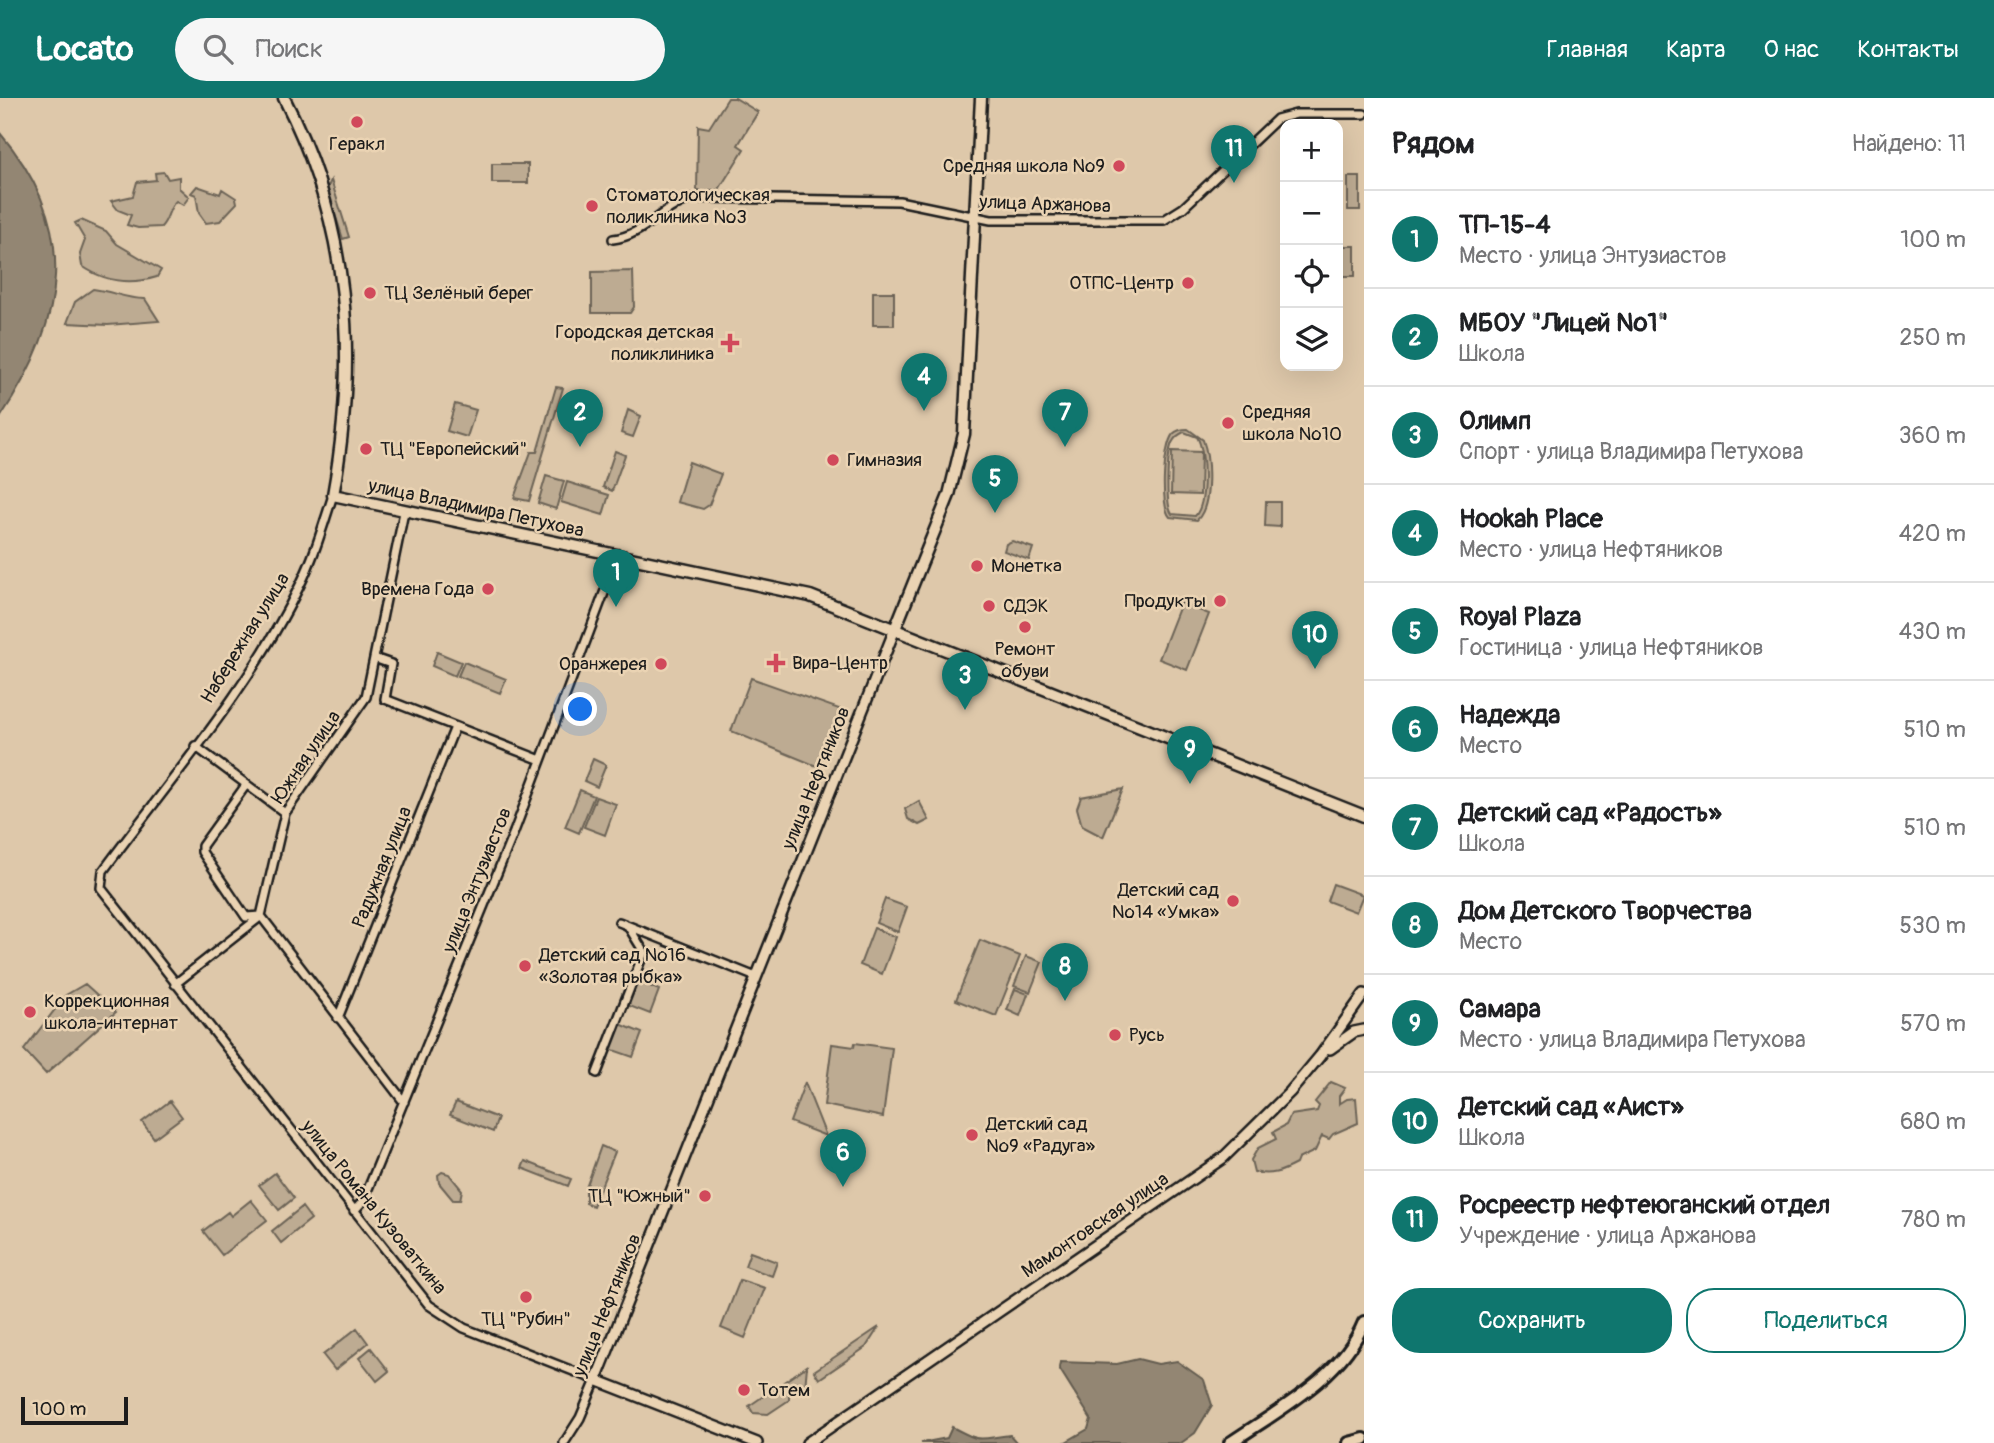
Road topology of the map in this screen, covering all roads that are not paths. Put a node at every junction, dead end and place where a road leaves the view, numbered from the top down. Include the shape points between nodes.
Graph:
1 (284, 98) edge
2 (981, 98) edge
3 (1364, 114) edge
4 (973, 218) junction
5 (613, 239) dead end
6 (332, 495) junction
7 (404, 512) junction
8 (618, 556) junction
9 (895, 629) junction
10 (374, 658) junction
11 (455, 727) junction
12 (195, 746) junction
13 (541, 760) junction
14 (246, 785) junction
15 (285, 813) junction
16 (1364, 816) edge
17 (100, 882) joint
18 (261, 916) junction
19 (619, 922) dead end
20 (628, 926) junction
21 (756, 977) junction
22 (175, 984) junction
23 (1364, 994) edge
24 (338, 1018) junction
25 (1364, 1030) edge
26 (1320, 1056) junction
27 (597, 1073) dead end
28 (404, 1102) junction
29 (354, 1211) junction
30 (1364, 1322) edge
31 (596, 1380) junction
32 (1364, 1439) edge
33 (564, 1443) edge
34 (757, 1443) edge
35 (807, 1443) edge
36 (1230, 1443) edge
37 (1349, 1443) edge

1 - 6 main road, Набережная улица via 319,181 345,311 347,391
2 - 4 main road, улица Нефтяников
3 - 4 street, улица Аржанова via 1296,114 1277,119 1184,208 1164,220
4 - 5 street, улица Аржанова via 900,201 697,198 683,201 632,234
4 - 9 main road, улица Нефтяников via 969,390 962,448 944,510
6 - 7 main road, улица Владимира Петухова
6 - 12 street, Набережная улица via 290,604
7 - 8 main road, улица Владимира Петухова
7 - 10 street, Южная улица
8 - 9 main road, улица Владимира Петухова via 796,592
8 - 13 street, улица Энтузиастов
9 - 16 main road, улица Владимира Петухова
9 - 21 street, улица Нефтяников
10 - 11 street via 391,664 385,699
10 - 15 street, Южная улица via 366,697
11 - 13 street
11 - 24 street, Радужная улица
12 - 14 street
12 - 17 street, Набережная улица via 103,871
13 - 28 street, улица Энтузиастов
14 - 15 street
14 - 18 street via 202,852 246,917
15 - 18 street, Южная улица
17 - 22 street, улица Романа Кузоваткина via 104,894
18 - 22 street
18 - 24 street
19 - 20 street
20 - 21 street
20 - 27 street via 644,952
21 - 31 street, улица Нефтяников
22 - 29 street, улица Романа Кузоваткина
23 - 26 street, Мамонтовская улица
24 - 28 street
25 - 26 street via 1354,1031
26 - 35 street, Мамонтовская улица via 1242,1142 1211,1167
28 - 29 street, улица Энтузиастов via 363,1201
29 - 31 street, улица Романа Кузоваткина via 423,1299 444,1317
30 - 36 main road via 1333,1367
31 - 33 street, улица Нефтяников
31 - 34 street, улица Романа Кузоваткина
32 - 37 main road

